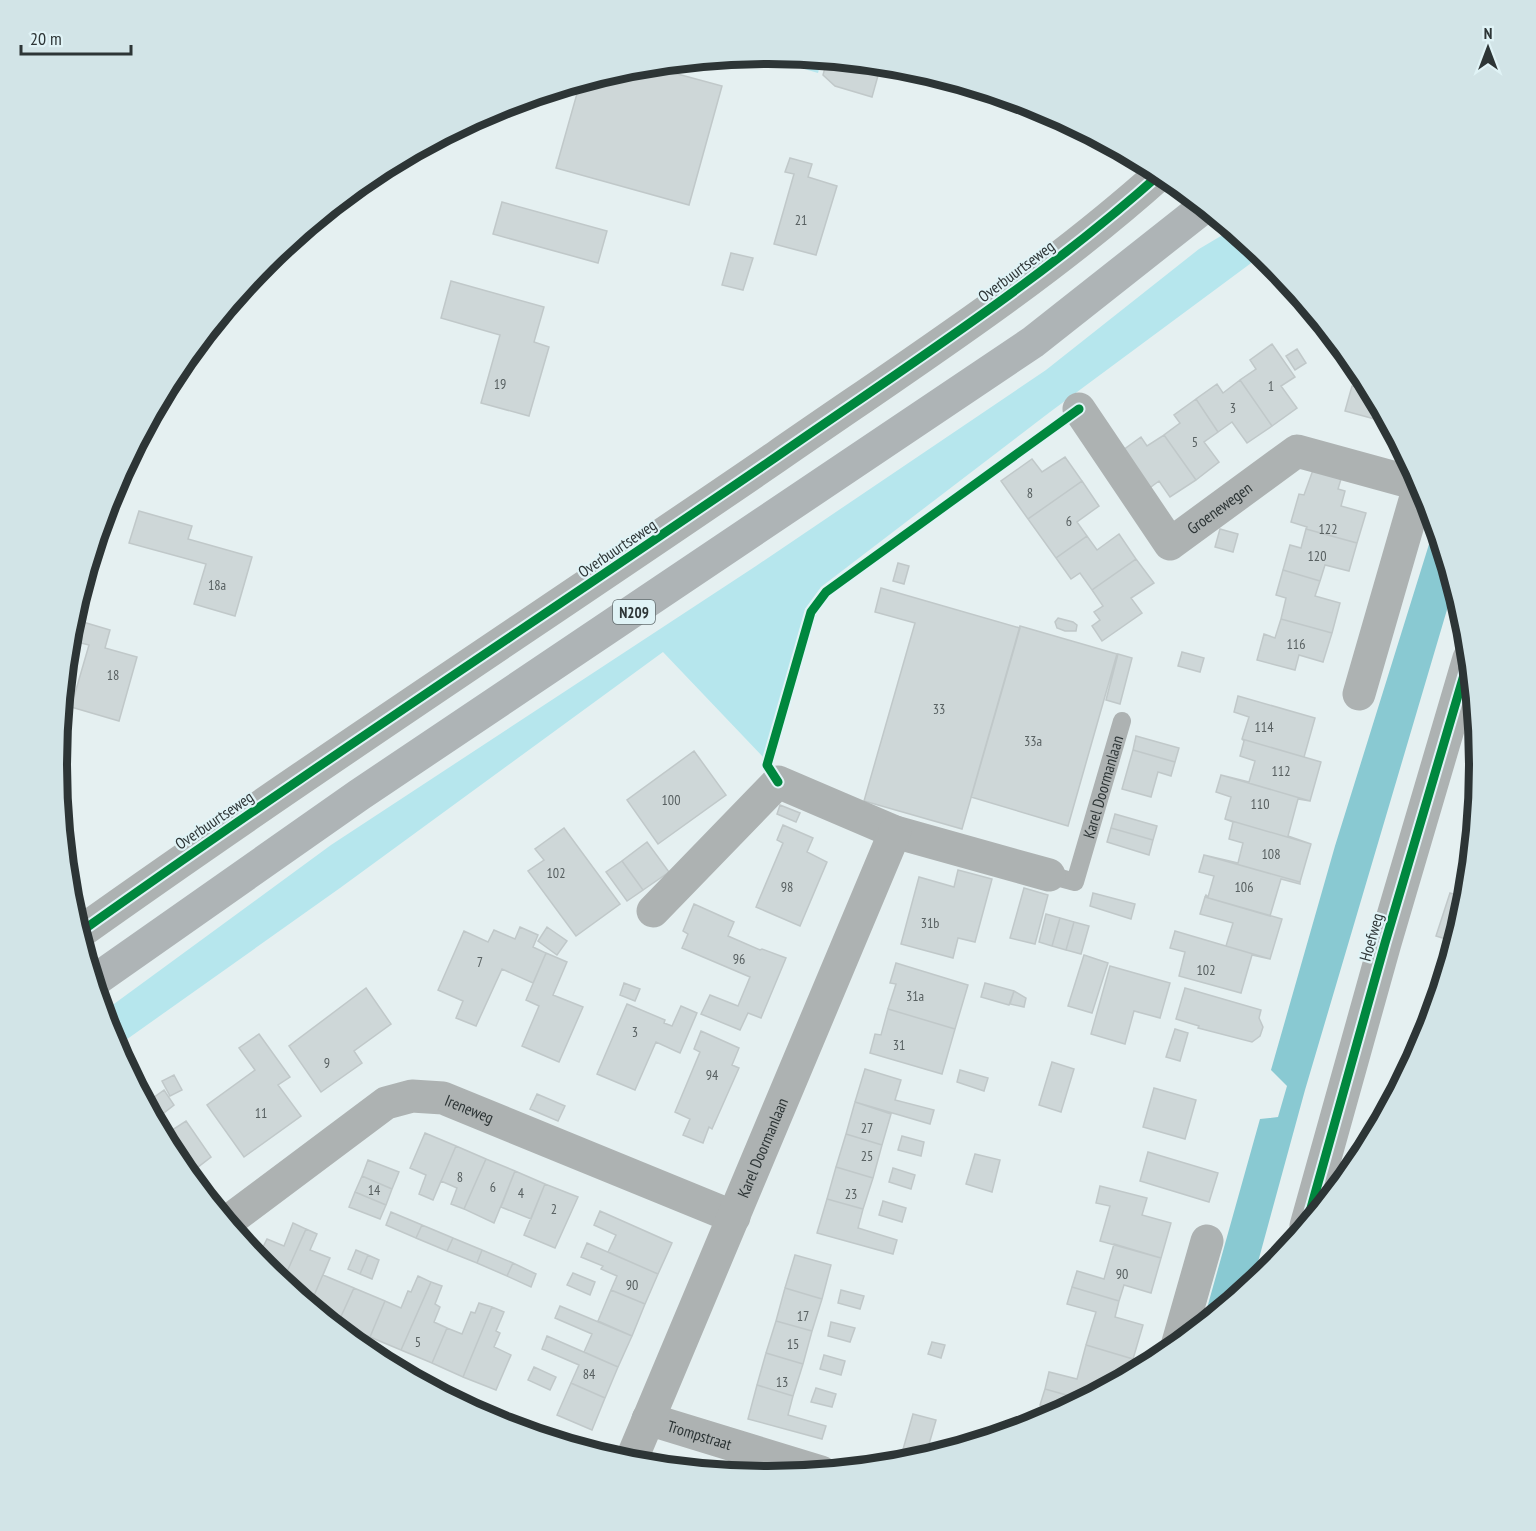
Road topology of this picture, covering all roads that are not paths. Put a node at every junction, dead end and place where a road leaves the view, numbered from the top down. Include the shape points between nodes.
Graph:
1 (1153, 180) edge
2 (1193, 208) edge
3 (1198, 211) edge
4 (1168, 234) junction
5 (1078, 409) dead end
6 (1409, 481) edge
7 (1416, 497) edge
8 (1463, 677) edge
9 (1359, 694) dead end
10 (1122, 721) dead end
11 (895, 832) junction
12 (1049, 875) joint
13 (653, 911) dead end
14 (86, 928) edge
15 (100, 977) edge
16 (1311, 1208) edge
17 (734, 1217) junction
18 (233, 1218) edge
19 (1207, 1241) dead end
20 (1181, 1331) edge
21 (648, 1419) junction
22 (634, 1454) edge
23 (799, 1465) edge

1 - 14 street, Overbuurtseweg via 991,309
2 - 4 main road, N209
3 - 4 main road, N209
4 - 15 main road, N209 via 1033,342 359,795
5 - 6 street, Groenewegen via 1170,544 1297,451
7 - 9 street
8 - 16 street, Hoefweg
10 - 12 lane, Karel Doormanlaan via 1075,882
11 - 12 street, Karel Doormanlaan
11 - 13 street, Karel Doormanlaan via 778,782
11 - 17 street, Karel Doormanlaan
17 - 18 street, Ireneweg via 443,1098 412,1096 386,1103
17 - 21 street, Karel Doormanlaan
19 - 20 street
21 - 22 street, Karel Doormanlaan
21 - 23 street, Trompstraat

